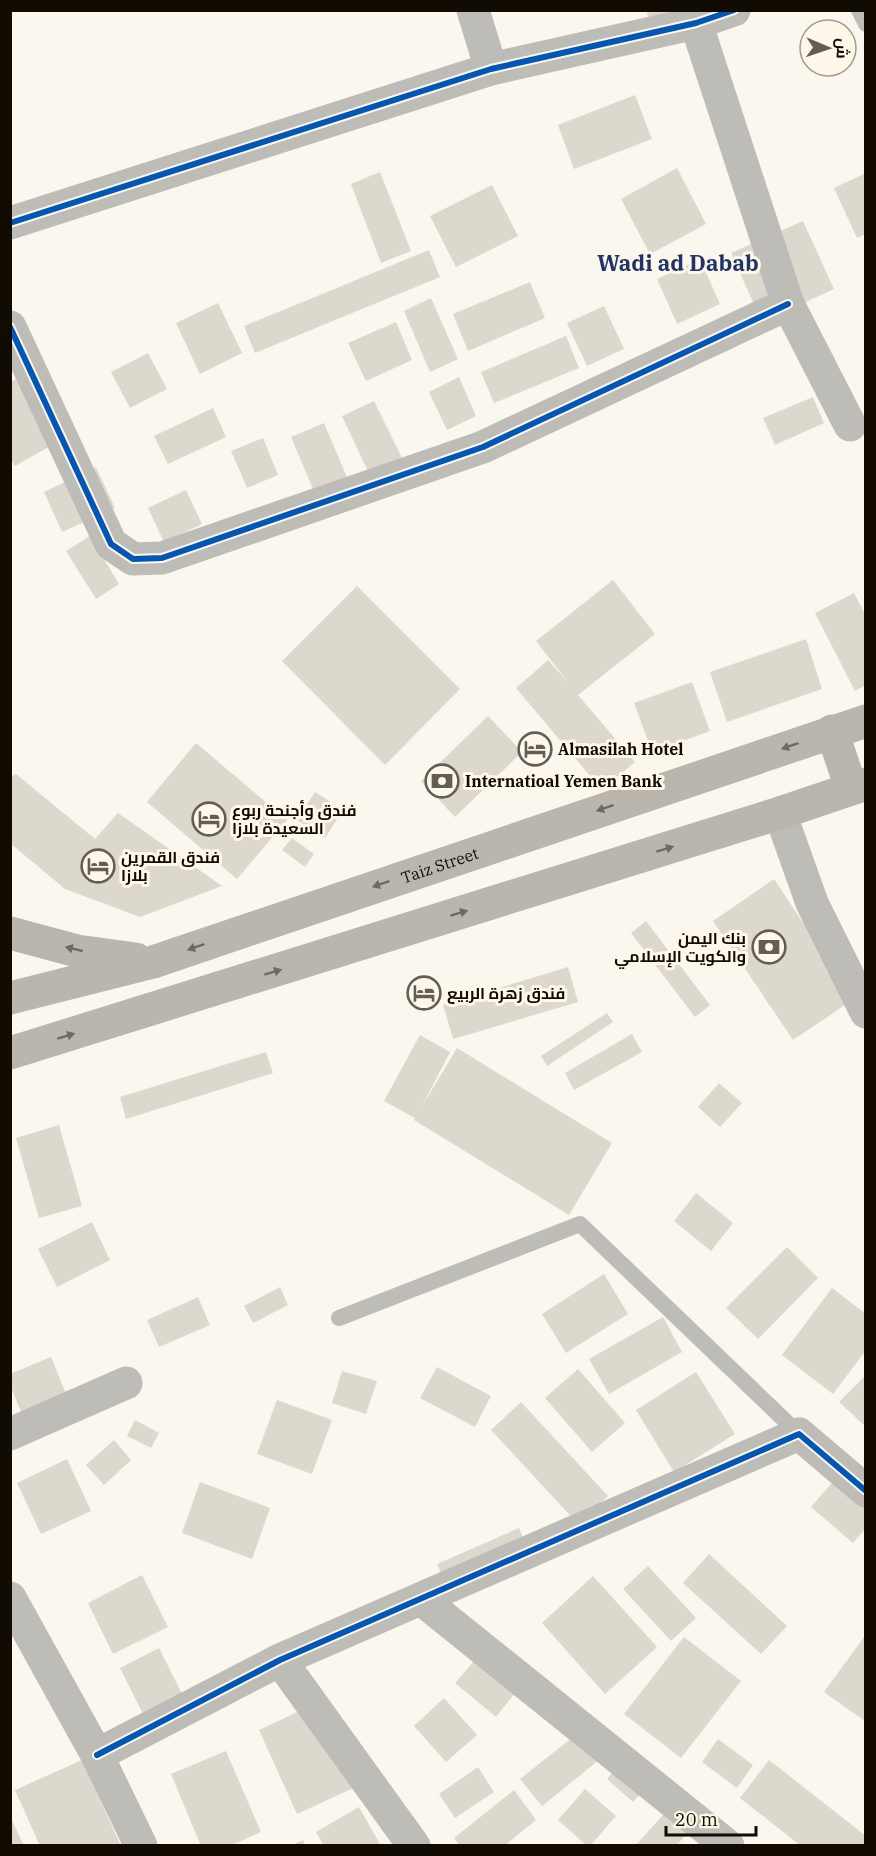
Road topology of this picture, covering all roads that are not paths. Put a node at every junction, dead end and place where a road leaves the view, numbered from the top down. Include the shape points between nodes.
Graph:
1 (473, 10) edge
2 (734, 10) edge
3 (859, 10) edge
4 (696, 23) junction
5 (866, 24) edge
6 (491, 69) junction
7 (10, 223) edge
8 (788, 304) junction
9 (10, 327) edge
10 (850, 425) dead end
11 (866, 721) edge
12 (832, 731) junction
13 (858, 786) edge
14 (780, 813) junction
15 (10, 933) edge
16 (153, 962) junction
17 (10, 998) edge
18 (866, 1012) edge
19 (10, 1053) edge
20 (339, 1318) dead end
21 (126, 1383) dead end
22 (10, 1434) edge
23 (799, 1434) junction
24 (866, 1491) edge
25 (10, 1598) edge
26 (421, 1599) junction
27 (280, 1660) junction
28 (97, 1755) junction
29 (141, 1845) edge
30 (414, 1845) edge
31 (728, 1845) edge

1 - 6 street
2 - 4 street
3 - 5 lane
4 - 6 street
4 - 8 street
6 - 7 street
8 - 9 street via 483,447 162,558 133,559 111,544
8 - 10 street
11 - 12 highway, Taiz Street
12 - 13 highway
12 -> 16 highway, Taiz Street
13 - 14 highway
14 - 18 street via 812,903
19 -> 14 highway
16 -> 15 highway via 77,951
16 - 17 highway, Taiz Street
20 - 23 lane via 580,1224
21 - 22 street
23 - 24 street
23 - 26 street
25 - 28 street
26 - 27 street
26 - 31 street
27 - 28 street
27 - 30 street
28 - 29 street

